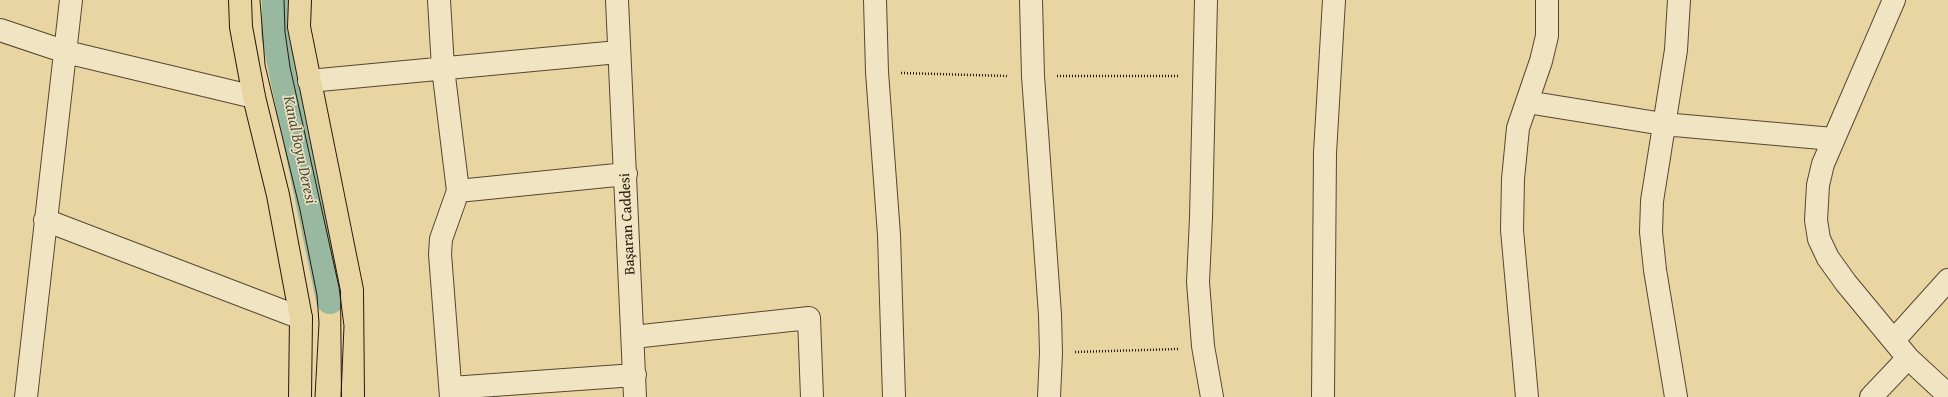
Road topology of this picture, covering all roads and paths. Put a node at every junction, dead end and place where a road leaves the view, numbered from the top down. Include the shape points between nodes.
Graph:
1 (71, 0) edge
2 (240, 0) edge
3 (300, 0) edge
4 (438, 0) edge
5 (617, 0) edge
6 (875, 0) edge
7 (1031, 0) edge
8 (1206, 0) edge
9 (1334, 0) edge
10 (1547, 0) edge
11 (1679, 0) edge
12 (1894, 0) edge
13 (0, 30) edge
14 (66, 52) junction
15 (618, 52) junction
16 (443, 68) junction
17 (309, 81) junction
18 (254, 97) junction
19 (1527, 102) junction
20 (1663, 124) junction
21 (1833, 139) junction
22 (626, 174) junction
23 (458, 191) junction
24 (45, 220) junction
25 (1948, 280) edge
26 (301, 318) junction
27 (633, 337) junction
28 (1894, 340) junction
29 (1203, 346) junction
30 (1051, 353) junction
31 (1908, 358) junction
32 (635, 375) junction
33 (451, 393) edge
34 (1948, 395) edge
35 (26, 397) edge
36 (300, 397) edge
37 (354, 397) edge
38 (635, 397) edge
39 (812, 397) edge
40 (894, 397) edge
41 (1049, 397) edge
42 (1212, 397) edge
43 (1323, 397) edge
44 (1527, 397) edge
45 (1676, 397) edge
46 (1870, 397) edge

1 - 14 street
2 - 18 main road via 241,27
3 - 17 main road via 299,27
4 - 16 street
5 - 15 street, Başaran Caddesi
6 - 40 street via 877,72 889,235
7 - 30 street via 1033,76
8 - 29 street via 1198,282
9 - 43 street via 1325,153
10 - 19 street via 1547,36
11 - 20 street via 1676,50
12 - 21 street
13 - 14 street
14 - 18 street
14 - 24 street
15 - 16 street
15 - 22 street, Başaran Caddesi
16 - 17 street
16 - 23 street
17 - 37 main road via 352,290
18 - 26 main road via 278,195
19 - 20 street
19 - 44 street via 1518,128 1515,148 1512,230
20 - 21 street
20 - 45 street via 1652,202 1651,232
21 - 28 street via 1818,185 1816,220 1819,239 1828,258 1846,283
22 - 23 street
22 - 27 street, Başaran Caddesi
23 - 33 street via 441,239 440,254
24 - 26 street
24 - 35 street
25 - 28 street
26 - 36 main road
27 - 32 street, Başaran Caddesi
27 - 39 street via 809,318
28 - 31 street
29 - 30 path
29 - 42 street
30 - 41 street
31 - 34 street
31 - 46 street
32 - 33 street
32 - 38 street, Başaran Caddesi

